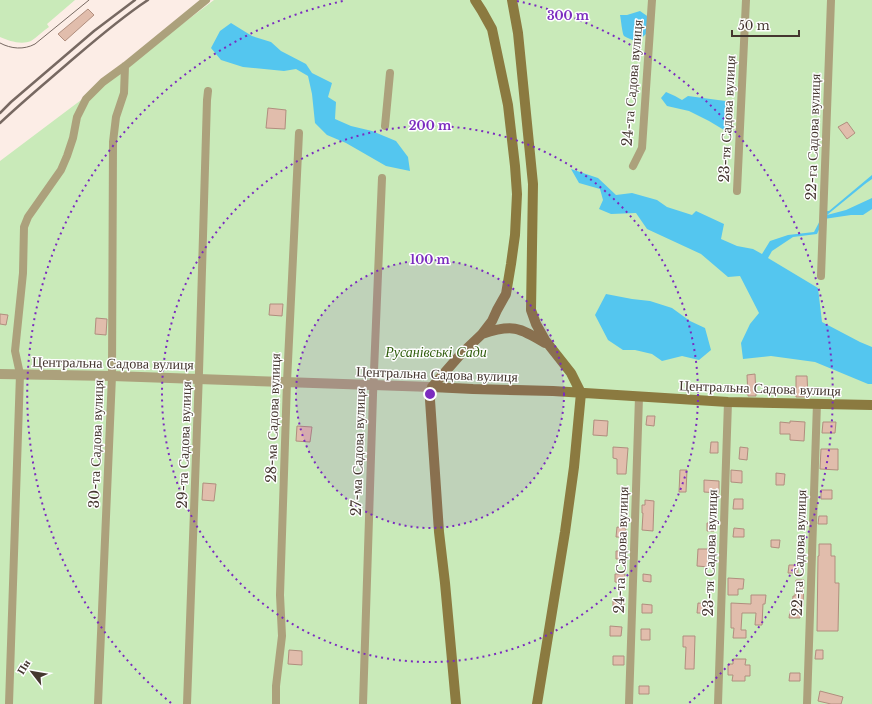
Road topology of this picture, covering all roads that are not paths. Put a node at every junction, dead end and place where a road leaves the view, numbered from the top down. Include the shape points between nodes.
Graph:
1 (206, 0) edge
2 (475, 0) edge
3 (512, 0) edge
4 (652, 0) edge
5 (746, 0) edge
6 (831, 0) edge
7 (125, 66) junction
8 (390, 73) dead end
9 (208, 91) dead end
10 (385, 126) dead end
11 (299, 133) dead end
12 (633, 166) dead end
13 (382, 178) dead end
14 (737, 191) dead end
15 (821, 276) dead end
16 (482, 334) junction
17 (549, 345) junction
18 (0, 374) edge
19 (20, 374) junction
20 (112, 376) junction
21 (199, 379) junction
22 (287, 382) junction
23 (374, 386) junction
24 (432, 387) junction
25 (581, 393) junction
26 (639, 397) junction
27 (728, 402) junction
28 (817, 403) junction
29 (872, 405) edge
30 (9, 704) edge
31 (98, 704) edge
32 (187, 704) edge
33 (276, 704) edge
34 (363, 704) edge
35 (456, 704) edge
36 (537, 704) edge
37 (629, 704) edge
38 (718, 704) edge
39 (807, 704) edge

1 - 7 street
2 - 16 main road via 492,29 513,143 516,194 515,235 506,294
3 - 17 main road via 518,33 533,184 531,310
4 - 12 street, 24-та Садова вулиця via 642,148
5 - 14 street, 23-тя Садова вулиця
6 - 15 street, 22-га Садова вулиця
7 - 19 street via 103,82 86,100 77,116 68,156 24,226 23,273 15,351
7 - 20 street, 30-та Садова вулиця via 124,93 116,117 113,142
8 - 10 street
9 - 21 street, 29-та Садова вулиця
11 - 22 street, 28-ма Садова вулиця
13 - 23 street, 27-ма Садова вулиця
16 - 17 main road via 497,329 515,328
16 - 24 main road
17 - 25 main road via 571,373
18 - 19 street, Центральна Садова вулиця
19 - 20 street, Центральна Садова вулиця
19 - 30 street
20 - 21 street, Центральна Садова вулиця
20 - 31 street, 30-та Садова вулиця
21 - 22 street, Центральна Садова вулиця
21 - 32 street, 29-та Садова вулиця
22 - 23 street, Центральна Садова вулиця
22 - 33 street, 28-ма Садова вулиця via 280,595 282,636
23 - 24 street, Центральна Садова вулиця
23 - 34 street, 27-ма Садова вулиця
24 - 25 main road, Центральна Садова вулиця
24 - 35 main road via 430,400
25 - 26 main road, Центральна Садова вулиця
25 - 36 main road via 565,532
26 - 27 main road, Центральна Садова вулиця
26 - 37 street, 24-та Садова вулиця
27 - 28 main road, Центральна Садова вулиця
27 - 38 street, 23-тя Садова вулиця
28 - 29 main road, Центральна Садова вулиця
28 - 39 street, 22-га Садова вулиця

